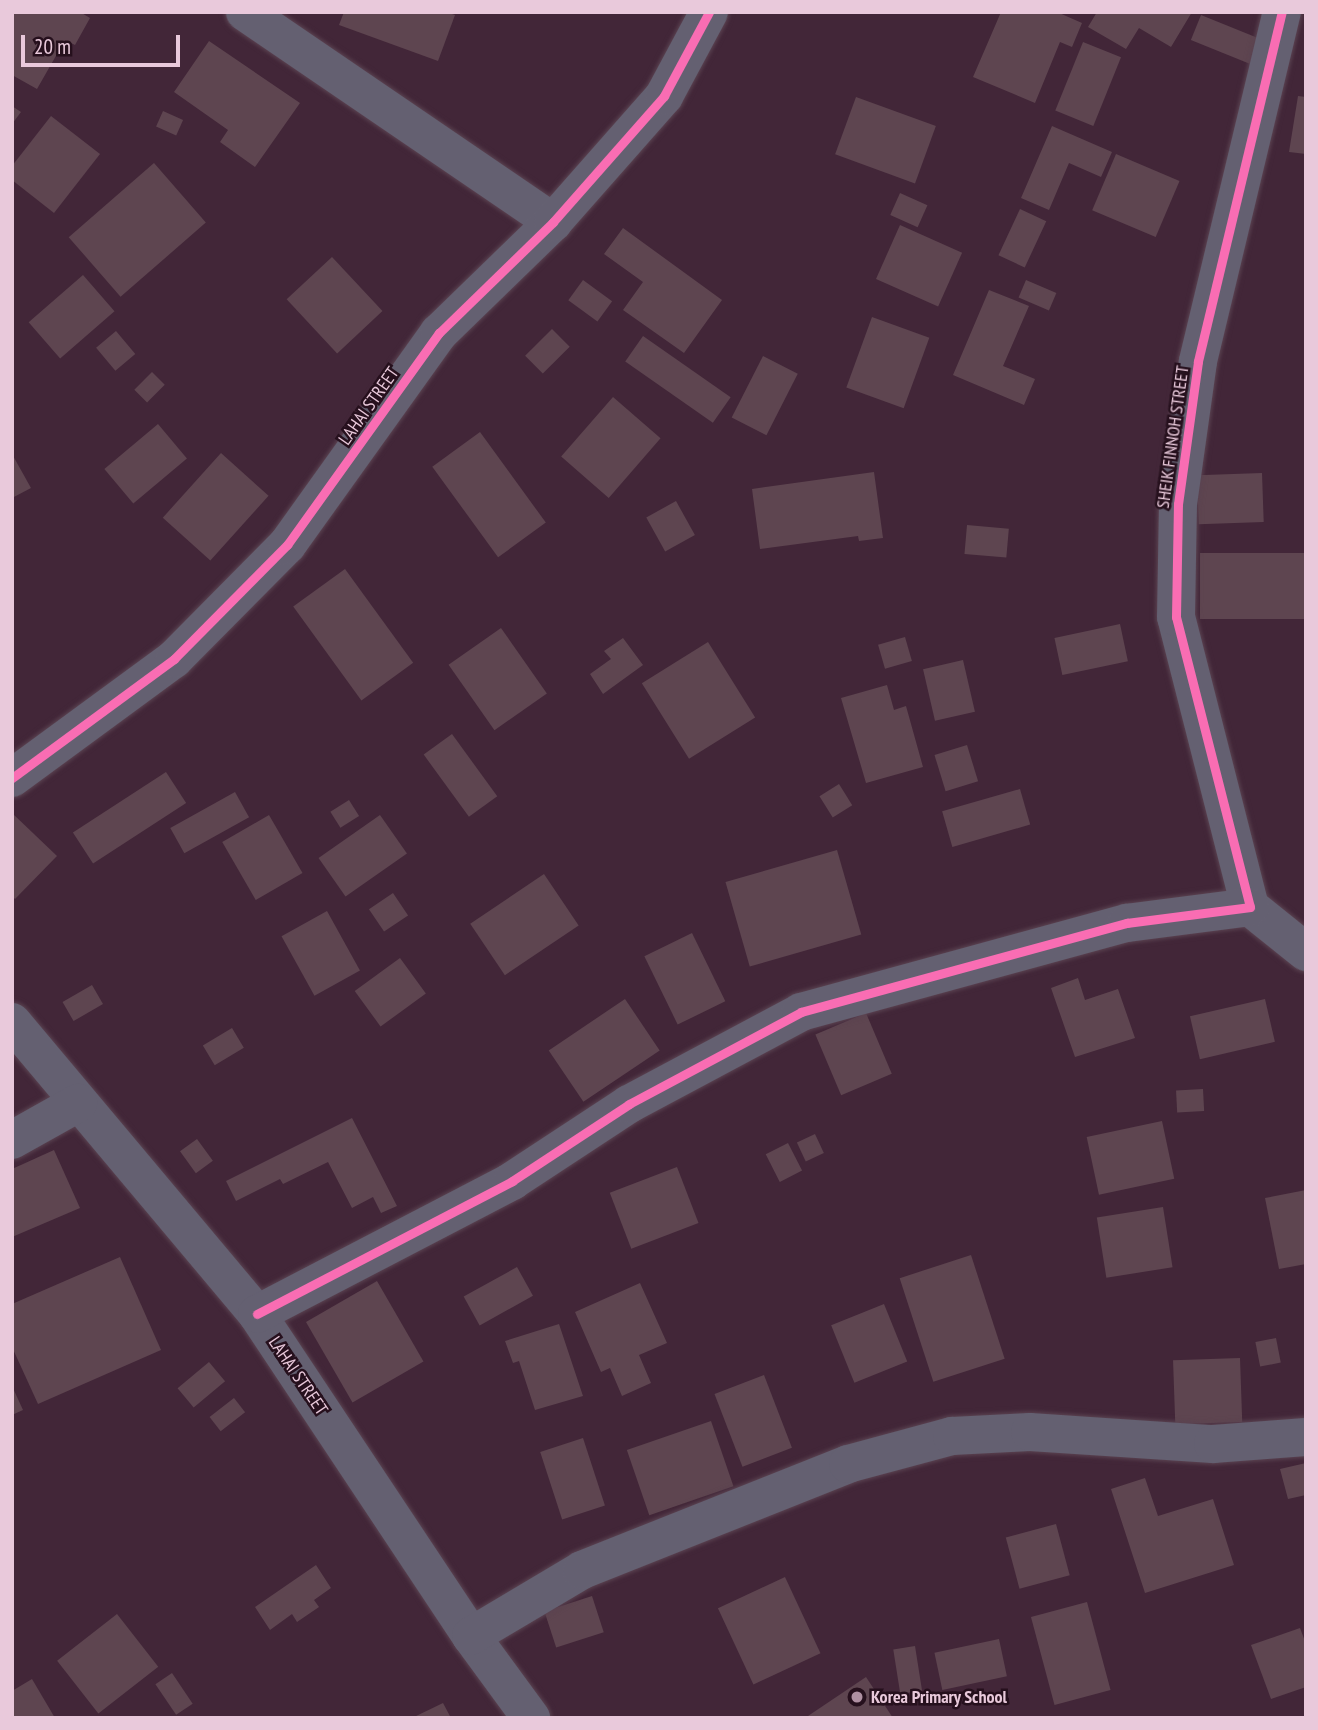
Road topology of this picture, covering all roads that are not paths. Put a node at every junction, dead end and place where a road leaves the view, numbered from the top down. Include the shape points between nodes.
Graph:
1 (245, 12) edge
2 (709, 12) edge
3 (1282, 12) edge
4 (553, 222) junction
5 (12, 778) edge
6 (1250, 907) junction
7 (1306, 952) edge
8 (12, 1022) edge
9 (78, 1103) junction
10 (12, 1140) edge
11 (257, 1314) junction
12 (1306, 1437) edge
13 (471, 1636) junction
14 (531, 1718) edge

1 - 4 street
2 - 4 street, LAHAI STREET via 664,96
3 - 6 street, SHEIK FINNOH STREET via 1198,361 1178,503 1176,617
4 - 5 street, LAHAI STREET via 439,333 278,554 174,659
6 - 7 street
6 - 11 street via 1127,923 801,1012 629,1104 512,1181
8 - 9 street, LAHAI STREET
9 - 10 street
9 - 11 street, LAHAI STREET
11 - 13 street, LAHAI STREET
12 - 13 street via 1213,1444 1030,1432 952,1436 848,1464 582,1570
13 - 14 street, LAHAI STREET

